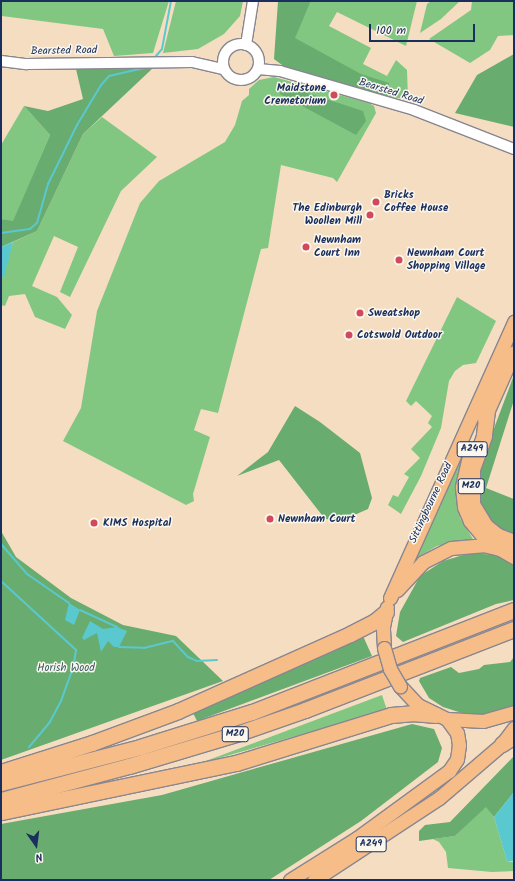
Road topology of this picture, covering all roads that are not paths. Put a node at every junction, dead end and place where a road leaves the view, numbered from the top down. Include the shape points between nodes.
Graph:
1 (253, 1) edge
2 (246, 45) junction
3 (1, 61) edge
4 (258, 68) junction
5 (223, 69) junction
6 (514, 149) edge
7 (514, 322) edge
8 (514, 352) edge
9 (487, 410) junction
10 (507, 549) edge
11 (388, 605) junction
12 (514, 610) edge
13 (514, 629) edge
14 (514, 712) edge
15 (441, 717) junction
16 (514, 728) edge
17 (508, 740) edge
18 (1, 772) edge
19 (1, 783) edge
20 (1, 800) edge
21 (1, 812) edge
22 (290, 880) edge
23 (314, 880) edge

1 - 2 street
2 - 4 street via 257,54
2 - 5 street via 229,48 223,57
3 - 5 street, Bearsted Road via 27,64 192,62
4 - 5 street via 252,77 242,81 231,78
4 - 6 street, Bearsted Road via 280,71 414,110
7 - 11 highway, Sittingbourne Road / A249
8 - 9 highway, Sittingbourne Road / A249
9 - 10 highway, M20 via 484,436 472,469 472,504 485,526 498,536
9 - 10 highway, Sittingbourne Road / A249 via 465,468 462,487 464,507 470,521
10 - 11 highway via 458,546 437,554 410,574
11 - 15 highway, bridge via 384,648 390,669 400,686 418,705
11 - 18 highway via 376,621 178,711
12 - 19 highway, M20 via 239,716 118,753
13 - 20 highway, M20 via 239,733
14 - 15 highway via 483,721
15 - 21 highway via 391,715 236,763
15 - 22 highway, A249 via 457,734 459,745 457,758 449,771 357,838
16 - 17 highway, A249
17 - 23 highway, A249 via 427,807

